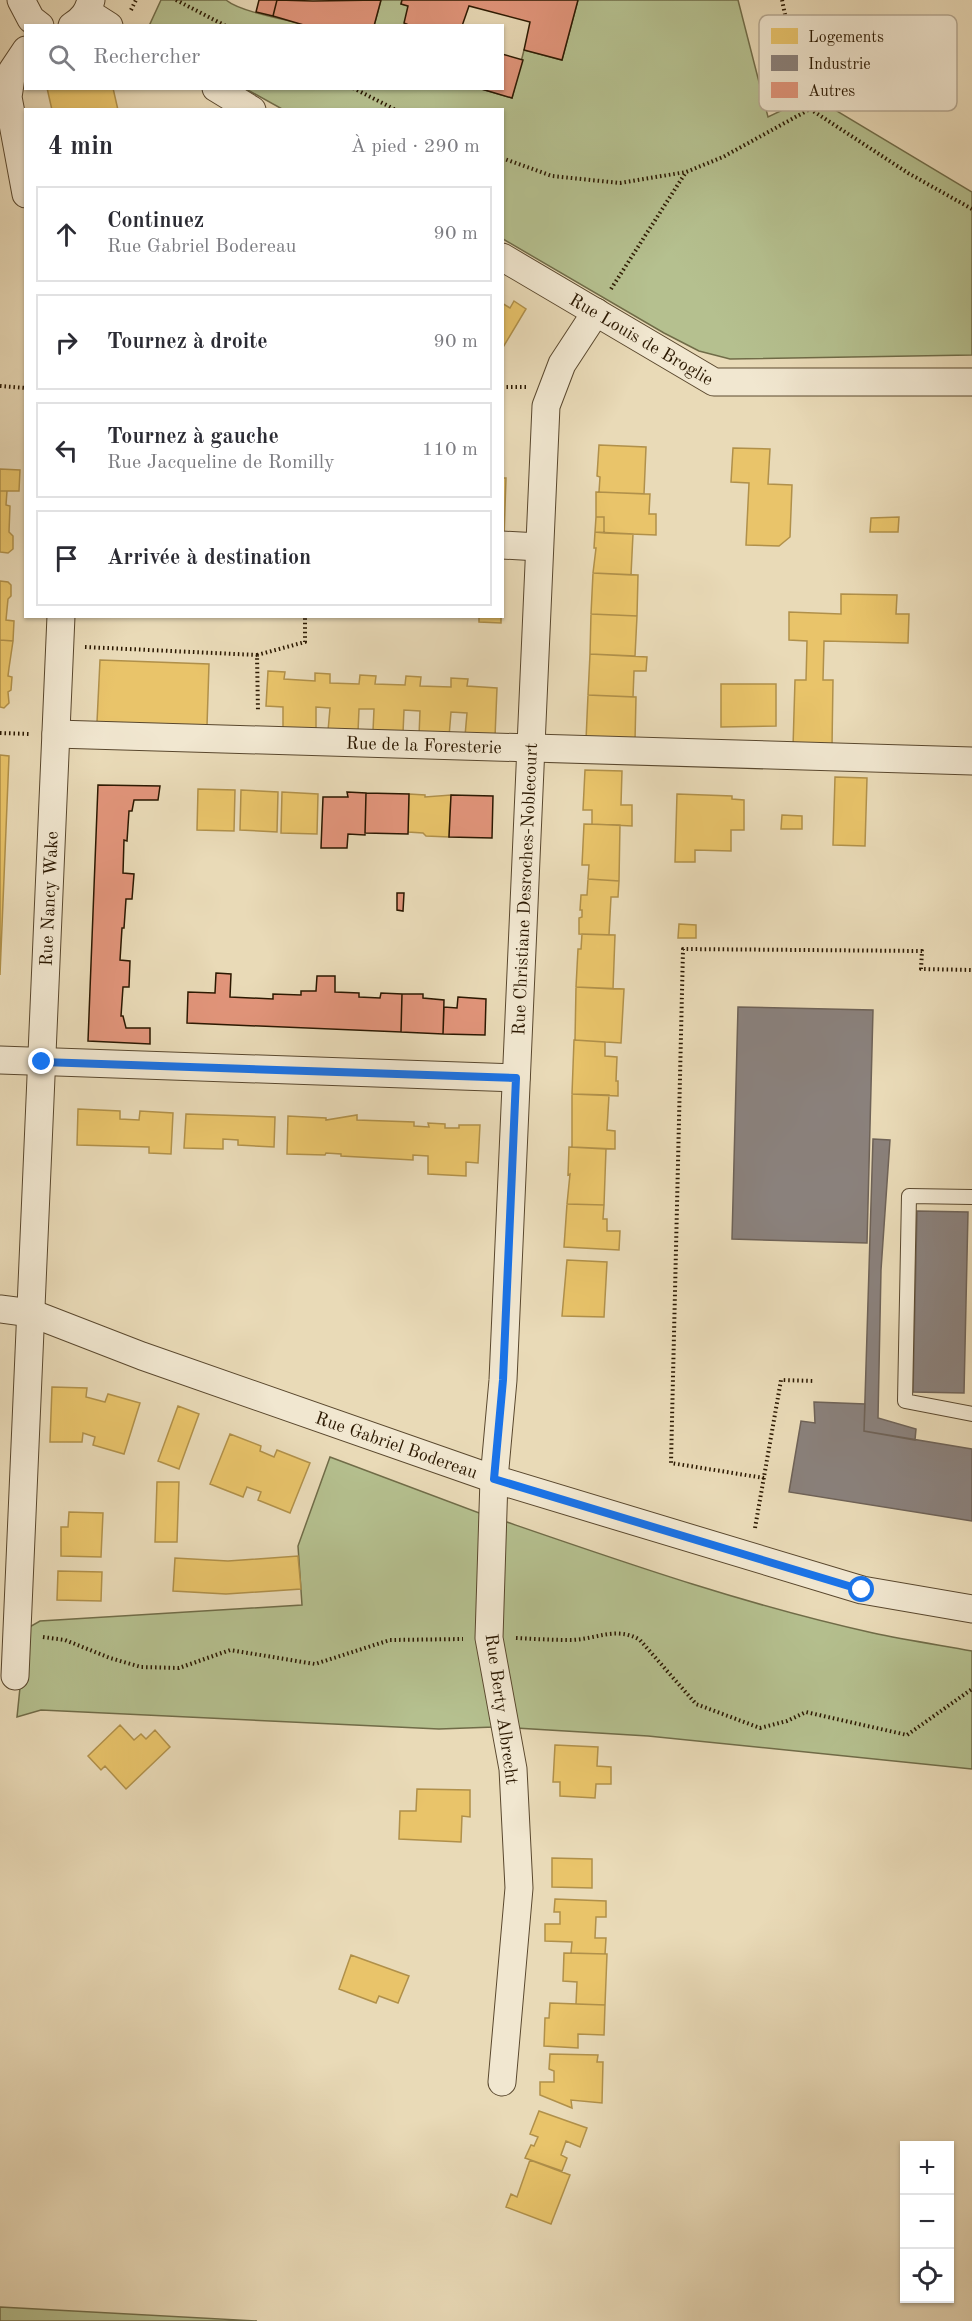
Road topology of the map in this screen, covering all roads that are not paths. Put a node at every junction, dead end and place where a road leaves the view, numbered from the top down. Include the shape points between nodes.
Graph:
1 (21, 0) edge
2 (38, 24) edge
3 (24, 53) edge
4 (219, 90) edge
5 (249, 108) edge
6 (24, 183) edge
7 (504, 258) edge
8 (596, 312) junction
9 (972, 382) edge
10 (504, 545) edge
11 (539, 547) junction
12 (61, 618) edge
13 (56, 735) junction
14 (531, 748) junction
15 (972, 761) edge
16 (0, 1060) edge
17 (42, 1062) junction
18 (516, 1078) junction
19 (972, 1197) edge
20 (0, 1309) edge
21 (31, 1313) junction
22 (972, 1414) edge
23 (494, 1479) junction
24 (972, 1609) edge
25 (15, 1676) dead end
26 (502, 2082) dead end

1 - 2 street via 25,11
3 - 6 street via 12,71 8,97
4 - 5 street
7 - 8 street, Rue Louis de Broglie
8 - 9 street, Rue Louis de Broglie via 714,382
8 - 11 street, Rue Christiane Desroches-Noblecourt via 562,364 546,406
10 - 11 street
11 - 14 street, Rue Christiane Desroches-Noblecourt
12 - 13 street, Rue Nancy Wake
13 - 14 street, Rue de la Foresterie
13 - 17 street, Rue Nancy Wake
14 - 15 street, Rue de la Foresterie
14 - 18 street, Rue Christiane Desroches-Noblecourt
16 - 17 street
17 - 18 street
17 - 21 street, Rue Nancy Wake
18 - 23 street, Rue Christiane Desroches-Noblecourt via 503,1380
19 - 22 lane via 909,1196 904,1401
20 - 21 street, Rue Gabriel Bodereau
21 - 23 street, Rue Gabriel Bodereau via 153,1360
21 - 25 street, Rue Nancy Wake
23 - 24 street, Rue Gabriel Bodereau via 862,1590
23 - 26 street, Rue Berty Albrecht via 489,1638 513,1769 519,1888

